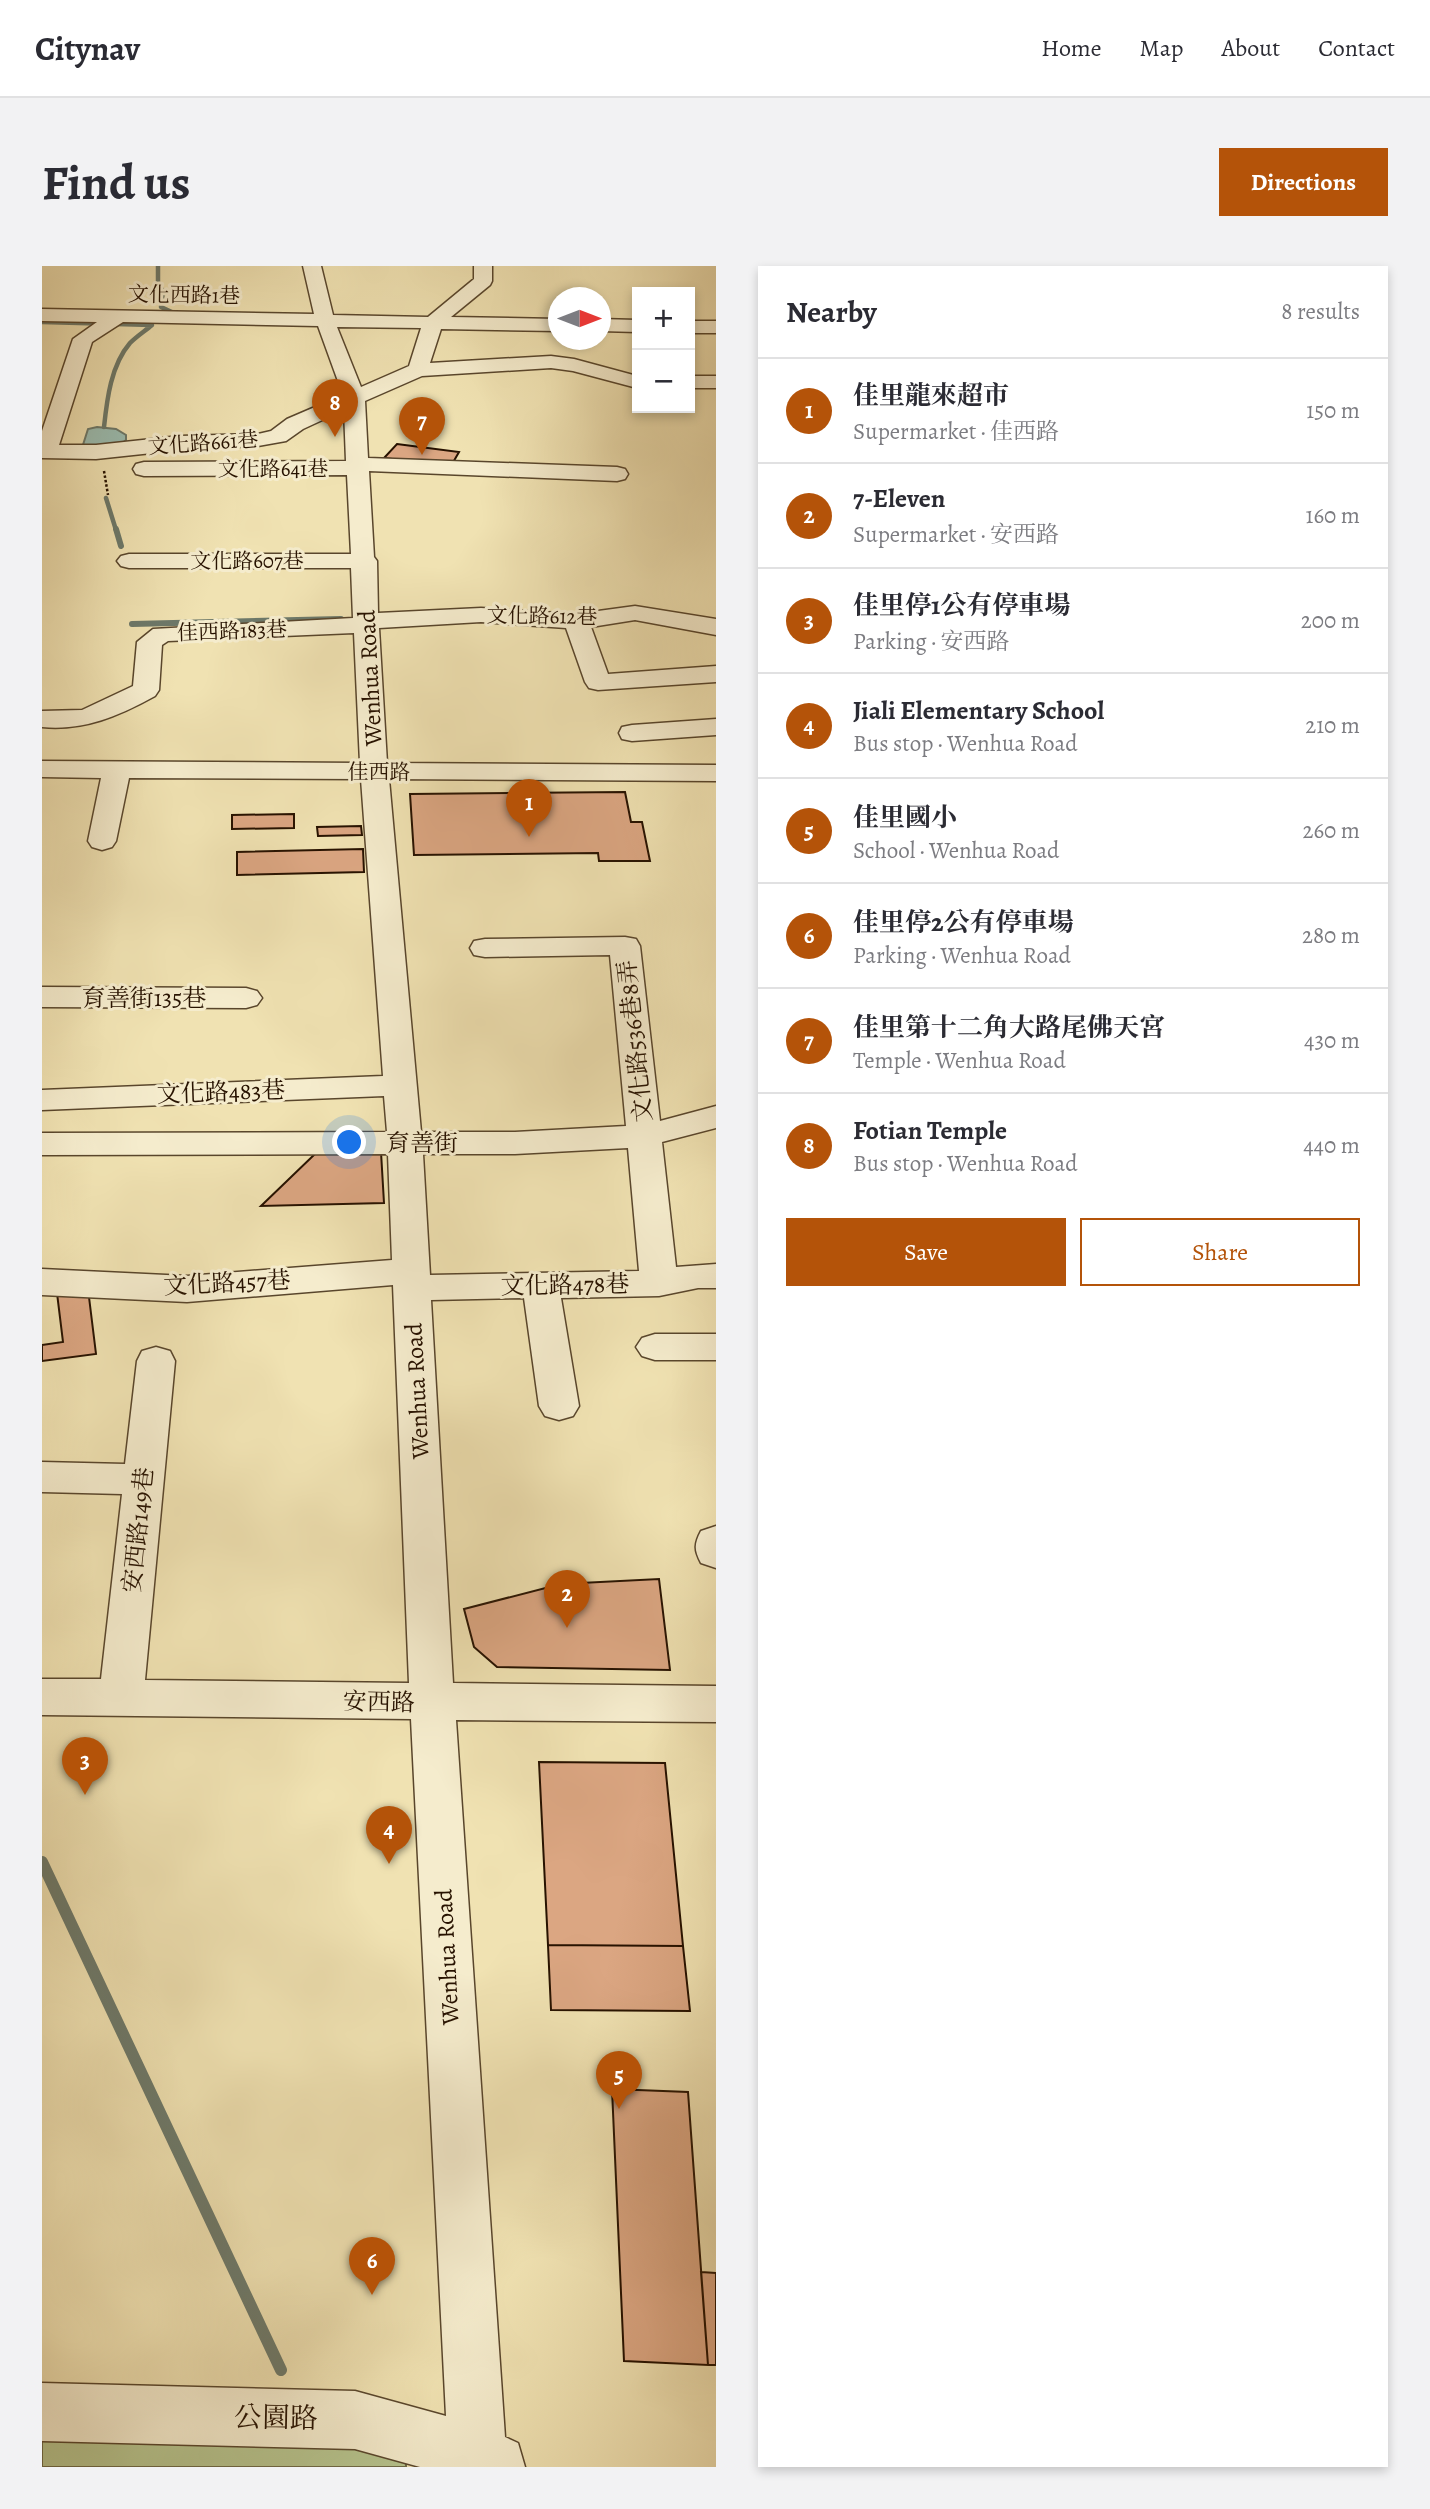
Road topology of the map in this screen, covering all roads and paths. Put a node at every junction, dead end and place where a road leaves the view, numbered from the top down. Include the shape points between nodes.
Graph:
1 (312, 266) edge
2 (483, 266) edge
3 (42, 316) edge
4 (325, 320) junction
5 (109, 321) junction
6 (433, 322) junction
7 (548, 324) edge
8 (611, 325) edge
9 (632, 326) edge
10 (695, 327) edge
11 (716, 327) edge
12 (418, 370) junction
13 (632, 381) edge
14 (695, 382) edge
15 (716, 382) edge
16 (354, 396) junction
17 (44, 451) edge
18 (360, 466) junction
19 (144, 470) dead end
20 (617, 474) dead end
21 (130, 561) dead end
22 (365, 561) junction
23 (158, 616) dead end
24 (367, 616) junction
25 (576, 621) junction
26 (687, 621) junction
27 (716, 626) edge
28 (715, 674) edge
29 (48, 727) edge
30 (716, 727) edge
31 (632, 733) dead end
32 (42, 769) edge
33 (117, 770) junction
34 (374, 772) junction
35 (716, 773) edge
36 (102, 841) dead end
37 (485, 948) dead end
38 (42, 997) edge
39 (246, 998) dead end
40 (401, 1085) junction
41 (42, 1100) edge
42 (716, 1117) edge
43 (645, 1136) junction
44 (405, 1142) junction
45 (42, 1144) edge
46 (716, 1276) edge
47 (412, 1280) junction
48 (42, 1282) edge
49 (659, 1283) junction
50 (541, 1286) junction
51 (716, 1347) edge
52 (654, 1348) dead end
53 (156, 1361) dead end
54 (559, 1406) dead end
55 (42, 1477) edge
56 (144, 1480) junction
57 (716, 1542) edge
58 (716, 1552) edge
59 (42, 1697) edge
60 (121, 1699) junction
61 (432, 1702) junction
62 (716, 1704) edge
63 (42, 2412) edge
64 (485, 2463) edge

1 - 4 street, Wenhua Road
2 - 6 street via 483,281
3 - 5 street, 文化西路1巷
4 - 5 street, 文化西路1巷
4 - 6 street, 文化西路1巷
4 - 16 street, Wenhua Road
5 - 17 street via 83,339 77,350
6 - 7 street, 文化西路1巷
6 - 12 street
8 - 9 street
10 - 11 street
12 - 13 street, 文化路661巷 via 551,362
12 - 16 street, 文化路661巷
14 - 15 street
16 - 17 street, 文化路661巷 via 278,436 258,440 96,452
16 - 18 street, Wenhua Road
18 - 19 street, 文化路641巷
18 - 20 street, 文化路641巷
18 - 22 street, Wenhua Road
21 - 22 street, 文化路607巷
22 - 24 street, Wenhua Road
23 - 24 street
24 - 25 street, 文化路612巷 via 481,615
24 - 29 street, 佳西路183巷 via 347,626 162,634 150,642 146,690 108,712
24 - 34 street, Wenhua Road
25 - 26 street, 文化路612巷 via 635,613
25 - 28 street via 598,682
26 - 27 street, 文化路612巷
26 - 28 street
30 - 31 street
32 - 33 street, 佳西路
33 - 34 street, 佳西路
33 - 36 street
34 - 35 street, 佳西路
34 - 40 street, Wenhua Road
37 - 43 street, 文化路536巷8弄 via 625,946
38 - 39 street, 育善街135巷
40 - 41 street, 文化路483巷
40 - 44 street, Wenhua Road
42 - 43 street, 育善街
43 - 44 street, 育善街 via 514,1143
43 - 49 street, 文化路536巷8弄
44 - 45 street, 育善街
44 - 47 street, Wenhua Road
46 - 49 street, 文化路478巷
47 - 48 street, 文化路457巷 via 187,1289
47 - 50 street, 文化路478巷
47 - 61 street, Wenhua Road
49 - 50 street, 文化路478巷
50 - 54 street
51 - 52 street
53 - 56 street, 安西路149巷
55 - 56 street
56 - 60 street, 安西路149巷
57 - 58 street
59 - 60 street, 安西路
60 - 61 street, 安西路
61 - 62 street, 安西路
61 - 64 street, Wenhua Road
63 - 64 street, 公園路 via 355,2420

